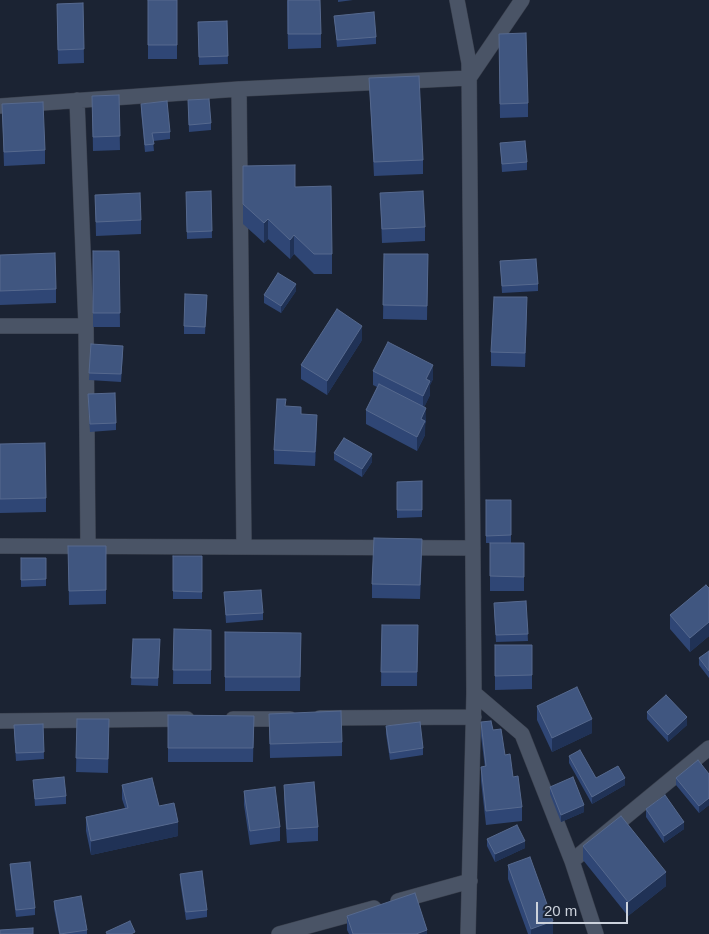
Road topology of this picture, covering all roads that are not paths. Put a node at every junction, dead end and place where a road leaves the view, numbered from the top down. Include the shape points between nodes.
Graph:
1 (458, 0) edge
2 (522, 0) edge
3 (468, 78) junction
4 (239, 89) junction
5 (77, 100) junction
6 (0, 106) edge
7 (0, 326) edge
8 (86, 326) junction
9 (0, 546) edge
10 (88, 546) junction
11 (244, 547) junction
12 (473, 548) junction
13 (474, 693) junction
14 (474, 717) junction
15 (197, 719) edge
16 (217, 719) edge
17 (0, 720) edge
18 (709, 748) edge
19 (572, 861) junction
20 (470, 882) junction
21 (279, 934) edge
22 (468, 934) edge
23 (596, 934) edge

1 - 3 street via 469,63
2 - 3 street
3 - 4 street
3 - 12 street
4 - 5 street
4 - 11 street
5 - 6 street
5 - 8 street
7 - 8 street
8 - 10 street
9 - 10 street
10 - 11 street
11 - 12 street
12 - 13 street
13 - 14 street
13 - 19 street via 522,734
14 - 16 street
14 - 20 street
15 - 17 street
18 - 19 street
19 - 23 street
20 - 21 street
20 - 22 street

